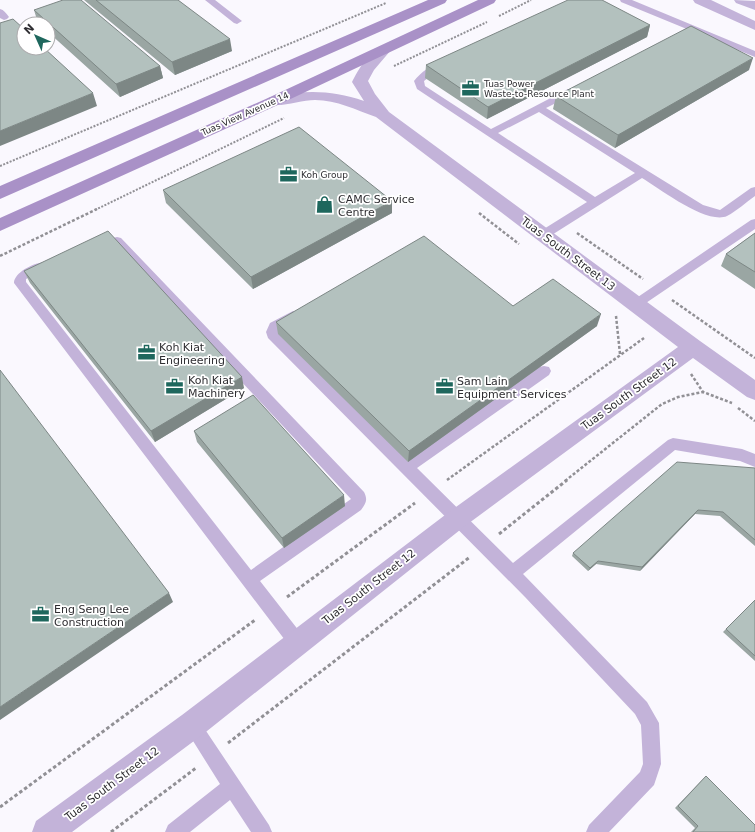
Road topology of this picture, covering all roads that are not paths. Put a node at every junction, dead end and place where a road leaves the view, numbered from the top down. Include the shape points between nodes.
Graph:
1 (208, 0) edge
2 (440, 0) edge
3 (489, 0) edge
4 (624, 0) edge
5 (700, 0) edge
6 (741, 0) edge
7 (755, 6) edge
8 (237, 21) dead end
9 (755, 26) edge
10 (694, 28) junction
11 (680, 36) edge
12 (384, 50) junction
13 (755, 54) edge
14 (448, 62) edge
15 (581, 86) edge
16 (274, 101) junction
17 (539, 108) junction
18 (382, 115) junction
19 (491, 133) junction
20 (642, 173) junction
21 (755, 191) edge
22 (0, 193) edge
23 (595, 202) junction
24 (755, 223) edge
25 (0, 225) edge
26 (543, 235) junction
27 (108, 236) edge
28 (54, 260) edge
29 (636, 304) junction
30 (302, 311) edge
31 (687, 352) junction
32 (544, 372) edge
33 (755, 391) edge
34 (755, 461) edge
35 (406, 468) junction
36 (457, 519) junction
37 (512, 574) junction
38 (249, 580) junction
39 (297, 642) junction
40 (192, 725) junction
41 (232, 786) junction
42 (47, 832) edge
43 (175, 832) edge
44 (262, 832) edge
45 (596, 832) edge

1 - 8 lane
2 - 22 street
3 - 12 street, Tuas View Avenue 14
4 - 10 lane
5 - 9 street
6 - 7 street
10 - 11 lane
10 - 13 lane
12 - 16 street, Tuas View Avenue 14
12 - 18 street, Tuas South Street 13 via 367,68 360,82
14 - 19 lane via 427,73 419,81 421,87
15 - 17 lane
16 - 18 street, Tuas South Street 13 via 310,95 329,96 350,101
16 - 25 street, Tuas View Avenue 14
17 - 19 lane
17 - 20 lane
18 - 26 street, Tuas South Street 13
19 - 23 lane
20 - 21 lane via 699,208 717,214
20 - 23 lane
23 - 26 lane
24 - 29 lane
26 - 29 street, Tuas South Street 13
27 - 38 lane via 121,246 359,498 356,504
28 - 38 lane via 22,276 20,283
29 - 31 street, Tuas South Street 13
30 - 35 lane via 275,326 273,335
31 - 33 street, Tuas South Street 13
31 - 36 street, Tuas South Street 12
32 - 35 lane
34 - 37 lane via 742,455 673,444
35 - 36 lane
36 - 37 lane
36 - 39 street, Tuas South Street 12
37 - 45 lane via 641,708 650,723 652,764 647,778
38 - 39 lane
39 - 40 street, Tuas South Street 12
40 - 41 lane
40 - 42 street, Tuas South Street 12
41 - 43 lane
41 - 44 lane

